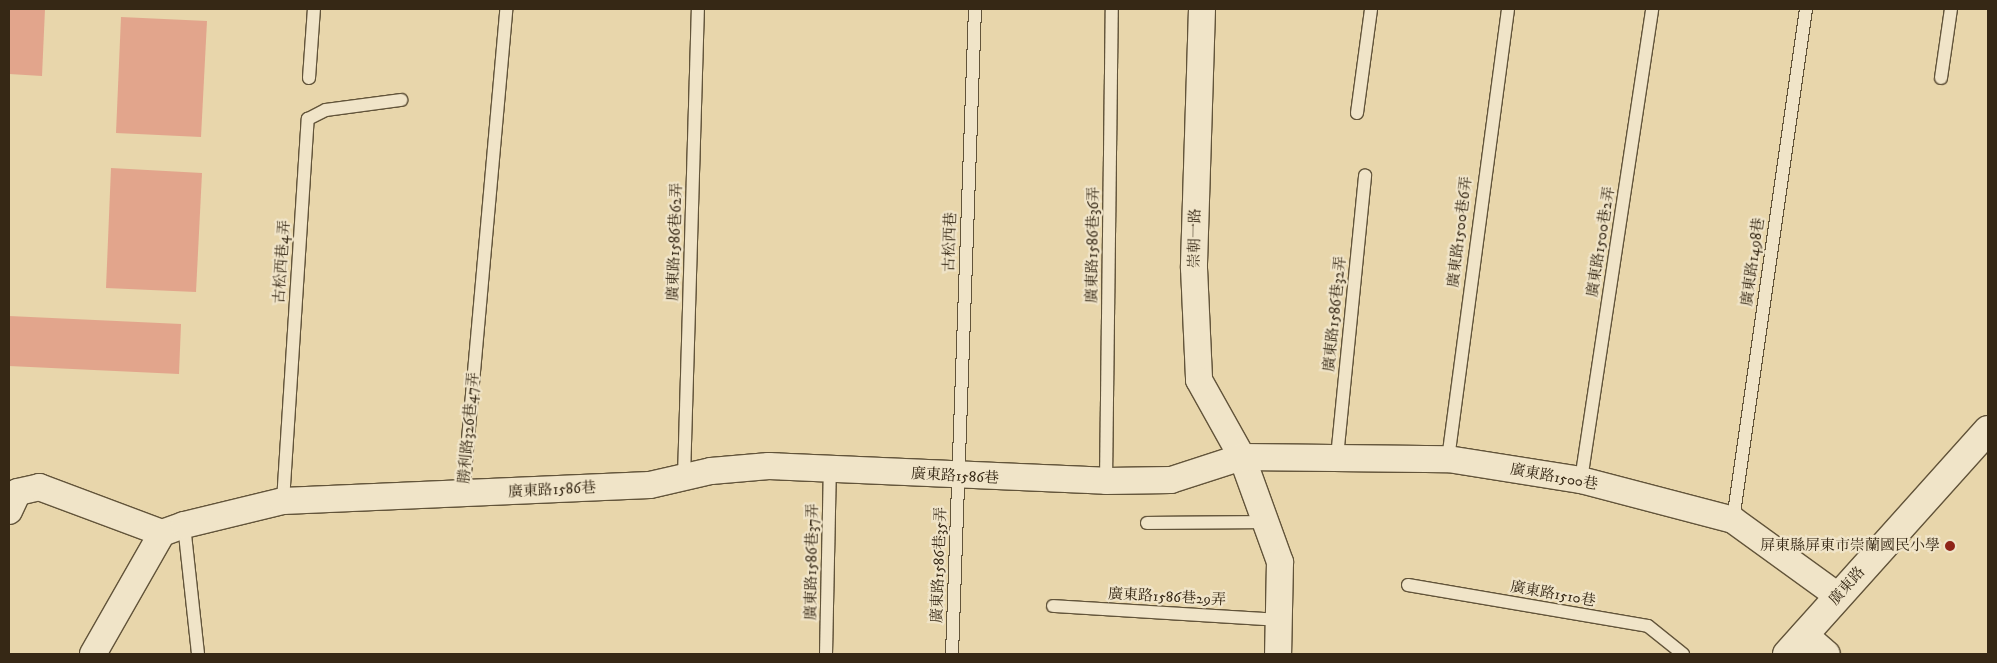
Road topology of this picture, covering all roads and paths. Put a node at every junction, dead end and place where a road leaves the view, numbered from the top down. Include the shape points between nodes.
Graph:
1 (314, 9) edge
2 (506, 9) edge
3 (698, 9) edge
4 (975, 9) edge
5 (1112, 9) edge
6 (1202, 9) edge
7 (1371, 9) edge
8 (1508, 9) edge
9 (1652, 9) edge
10 (1806, 9) edge
11 (1951, 9) edge
12 (308, 78) dead end
13 (1941, 78) dead end
14 (401, 100) dead end
15 (1357, 113) dead end
16 (1365, 174) dead end
17 (1988, 430) edge
18 (1242, 456) junction
19 (1337, 458) junction
20 (1448, 459) junction
21 (830, 469) junction
22 (958, 476) junction
23 (684, 477) junction
24 (1581, 480) junction
25 (1106, 481) junction
26 (462, 495) junction
27 (283, 501) junction
28 (9, 511) edge
29 (1732, 520) junction
30 (1266, 522) junction
31 (1147, 523) dead end
32 (173, 529) junction
33 (1408, 585) dead end
34 (1838, 596) junction
35 (1052, 606) dead end
36 (1279, 620) junction
37 (1804, 634) junction
38 (94, 654) edge
39 (198, 654) edge
40 (826, 654) edge
41 (952, 654) edge
42 (1278, 654) edge
43 (1683, 654) edge
44 (1787, 654) edge
45 (1827, 654) edge

1 - 12 lane
2 - 26 lane, 勝利路326巷47弄
3 - 23 lane, 廣東路1586巷62弄
4 - 22 lane, 古松西巷
5 - 25 lane, 廣東路1586巷36弄
6 - 18 street, 崇朝一路 via 1194,268 1200,380
7 - 15 lane
8 - 20 lane, 廣東路1500巷6弄
9 - 24 lane, 廣東路1500巷2弄
10 - 29 lane, 廣東路1498巷
11 - 13 lane
14 - 27 lane, 古松西巷4弄 via 326,110 308,119
16 - 19 lane, 廣東路1586巷32弄
17 - 34 street, 廣東路
18 - 19 street, 廣東路1500巷
18 - 25 street, 廣東路1586巷 via 1171,480
18 - 30 street
19 - 20 street, 廣東路1500巷
20 - 24 street, 廣東路1500巷
21 - 22 street, 廣東路1586巷
21 - 23 street, 廣東路1586巷 via 769,466
21 - 40 lane, 廣東路1586巷37弄
22 - 25 street, 廣東路1586巷
22 - 41 lane, 廣東路1586巷35弄
23 - 26 street, 廣東路1586巷 via 650,485
24 - 29 street, 廣東路1500巷
26 - 27 street, 勝利路326巷47弄
27 - 32 street, 勝利路326巷47弄
28 - 32 street via 18,492 39,488
29 - 34 street, 廣東路1500巷
30 - 31 lane
30 - 36 street via 1280,562
32 - 38 street
32 - 39 lane
33 - 43 lane, 廣東路1510巷 via 1648,626
34 - 37 street, 廣東路
35 - 36 lane, 廣東路1586巷29弄
36 - 42 street
37 - 44 street, 廣東路
37 - 45 street

